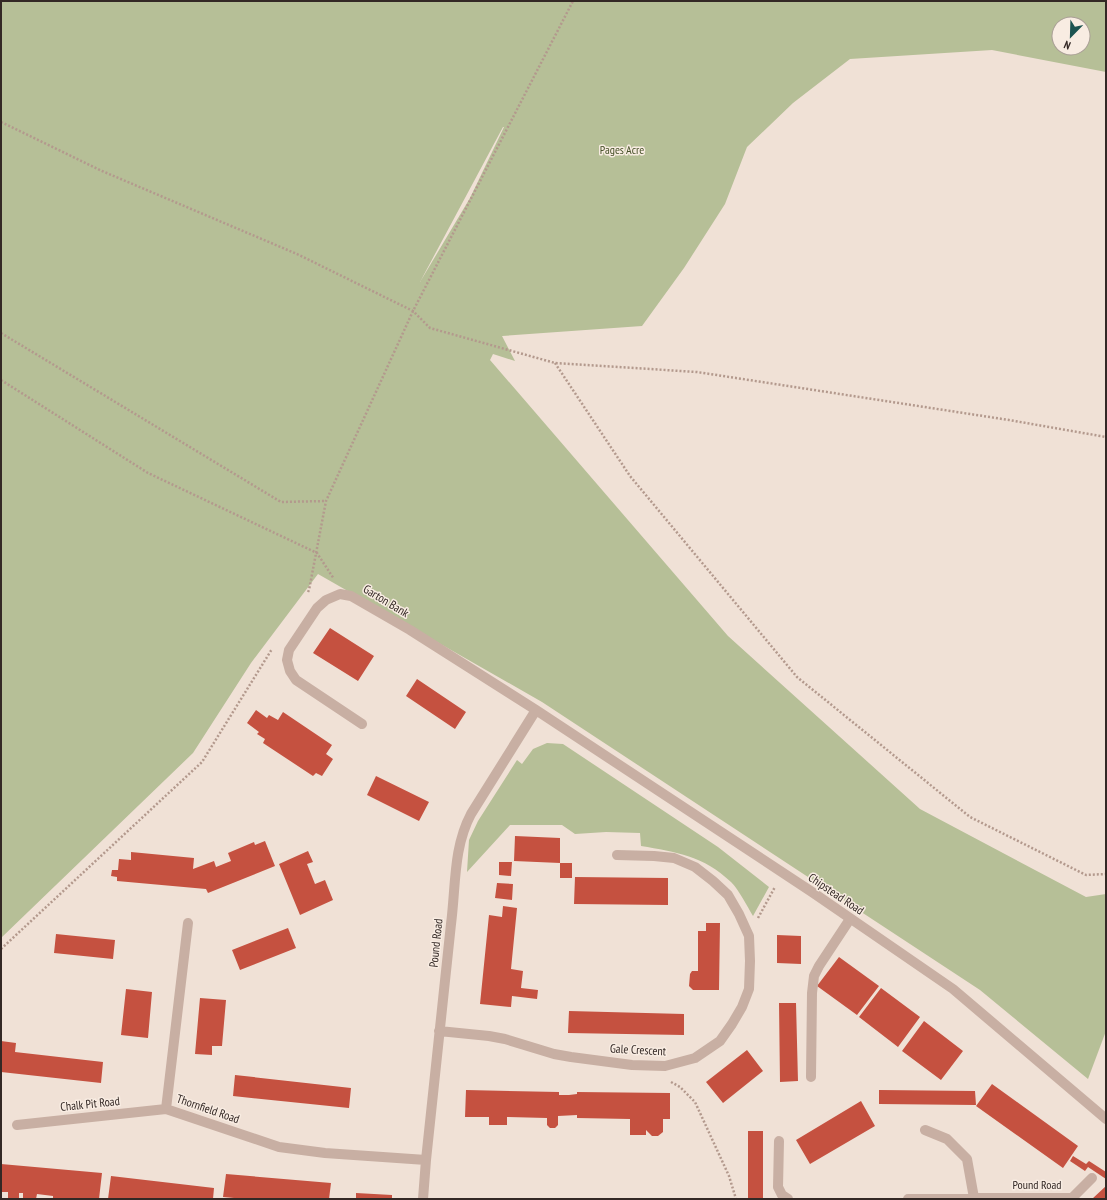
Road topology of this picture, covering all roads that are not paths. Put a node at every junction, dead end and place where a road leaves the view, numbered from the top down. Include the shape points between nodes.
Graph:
1 (536, 710) junction
2 (362, 724) dead end
3 (617, 855) dead end
4 (850, 919) junction
5 (188, 923) dead end
6 (439, 1031) junction
7 (811, 1077) dead end
8 (166, 1109) junction
9 (1106, 1119) edge
10 (17, 1125) dead end
11 (925, 1130) dead end
12 (779, 1141) dead end
13 (426, 1160) junction
14 (1092, 1178) dead end
15 (423, 1199) edge
16 (788, 1199) edge
17 (908, 1199) edge
18 (974, 1199) edge

1 - 2 street, Garton Bank via 410,630 351,596 340,594 326,600 317,608 288,650 288,660 290,671 296,680
1 - 4 street, Chipstead Road
1 - 6 street, Pound Road via 464,828 458,849
3 - 6 street, Gale Crescent via 674,858 695,867 728,895 739,914 749,936 749,989 742,1007 720,1041 695,1058 665,1066 632,1065 554,1054 489,1036
4 - 7 street via 814,976
4 - 9 street, Chipstead Road via 953,989
5 - 8 street, Thornfield Road
6 - 13 street, Pound Road
8 - 10 street, Chalk Pit Road
8 - 13 street, Thornfield Road via 279,1147
11 - 18 street via 947,1139 967,1159
12 - 16 street via 778,1187 782,1196
13 - 15 street, Pound Road
14 - 18 street, Pound Road via 1072,1198
17 - 18 street, Pound Road

